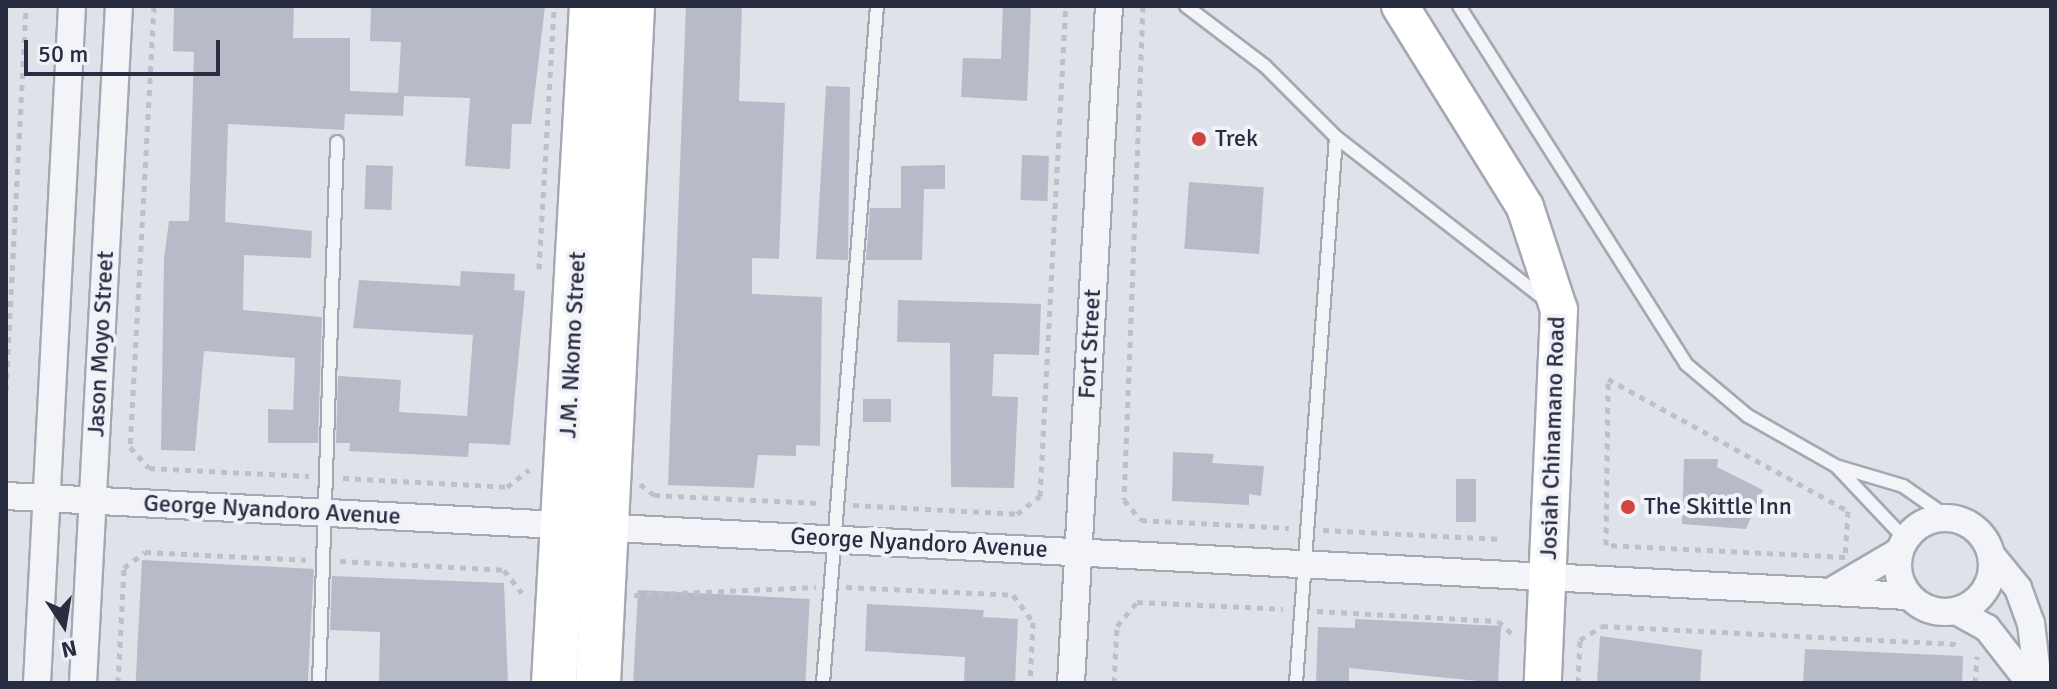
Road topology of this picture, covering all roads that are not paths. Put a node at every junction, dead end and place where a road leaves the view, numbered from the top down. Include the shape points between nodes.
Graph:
1 (72, 6) edge
2 (119, 6) edge
3 (592, 6) edge
4 (632, 6) edge
5 (877, 6) edge
6 (1109, 6) edge
7 (1186, 6) edge
8 (1400, 6) edge
9 (1459, 6) edge
10 (1336, 137) junction
11 (337, 142) dead end
12 (1559, 310) junction
13 (1836, 466) junction
14 (6, 496) edge
15 (46, 498) junction
16 (93, 500) junction
17 (330, 513) junction
18 (1949, 518) junction
19 (585, 526) junction
20 (831, 539) junction
21 (1902, 546) junction
22 (1078, 552) junction
23 (1992, 556) junction
24 (1303, 564) junction
25 (1548, 576) junction
26 (1831, 591) junction
27 (1908, 596) junction
28 (1956, 611) junction
29 (37, 683) edge
30 (83, 683) edge
31 (319, 683) edge
32 (554, 683) edge
33 (598, 683) edge
34 (823, 683) edge
35 (1071, 683) edge
36 (1296, 683) edge
37 (1543, 683) edge
38 (2030, 683) edge
39 (2038, 683) edge

1 - 15 street, Jason Moyo Street
2 - 16 street, Jason Moyo Street
3 - 19 highway, J.M. Nkomo Street
4 - 19 highway, J.M. Nkomo Street
5 - 20 lane
6 - 22 street, Fort Street
7 - 10 lane via 1265,66
8 - 12 street, Josiah Chinamano Road via 1525,207
9 - 13 lane via 1686,364 1748,416
10 - 12 lane
10 - 24 lane
11 - 17 lane
12 - 25 street, Josiah Chinamano Road
13 - 18 lane via 1903,486
13 - 21 lane
14 - 15 street, George Nyandoro Avenue
15 - 16 street, George Nyandoro Avenue
15 - 29 street, Jason Moyo Street
16 - 17 street, George Nyandoro Avenue
16 - 30 street, Jason Moyo Street
17 - 19 street, George Nyandoro Avenue
17 - 31 lane
18 - 21 street via 1917,526
18 - 23 street via 1984,537
19 - 20 street, George Nyandoro Avenue
19 - 32 highway, J.M. Nkomo Street
19 - 33 highway, J.M. Nkomo Street
20 - 22 street, George Nyandoro Avenue
20 - 34 lane
21 - 26 street
21 - 27 street
22 - 24 street, George Nyandoro Avenue
22 - 35 street, Fort Street
23 - 28 street via 1985,591
23 - 39 street via 2018,588 2031,623
24 - 25 street, George Nyandoro Avenue
24 - 36 lane
25 - 26 street, George Nyandoro Avenue
25 - 37 street, Josiah Chinamano Road
26 - 27 street, George Nyandoro Avenue
27 - 28 street via 1930,611
28 - 38 street via 1987,628

